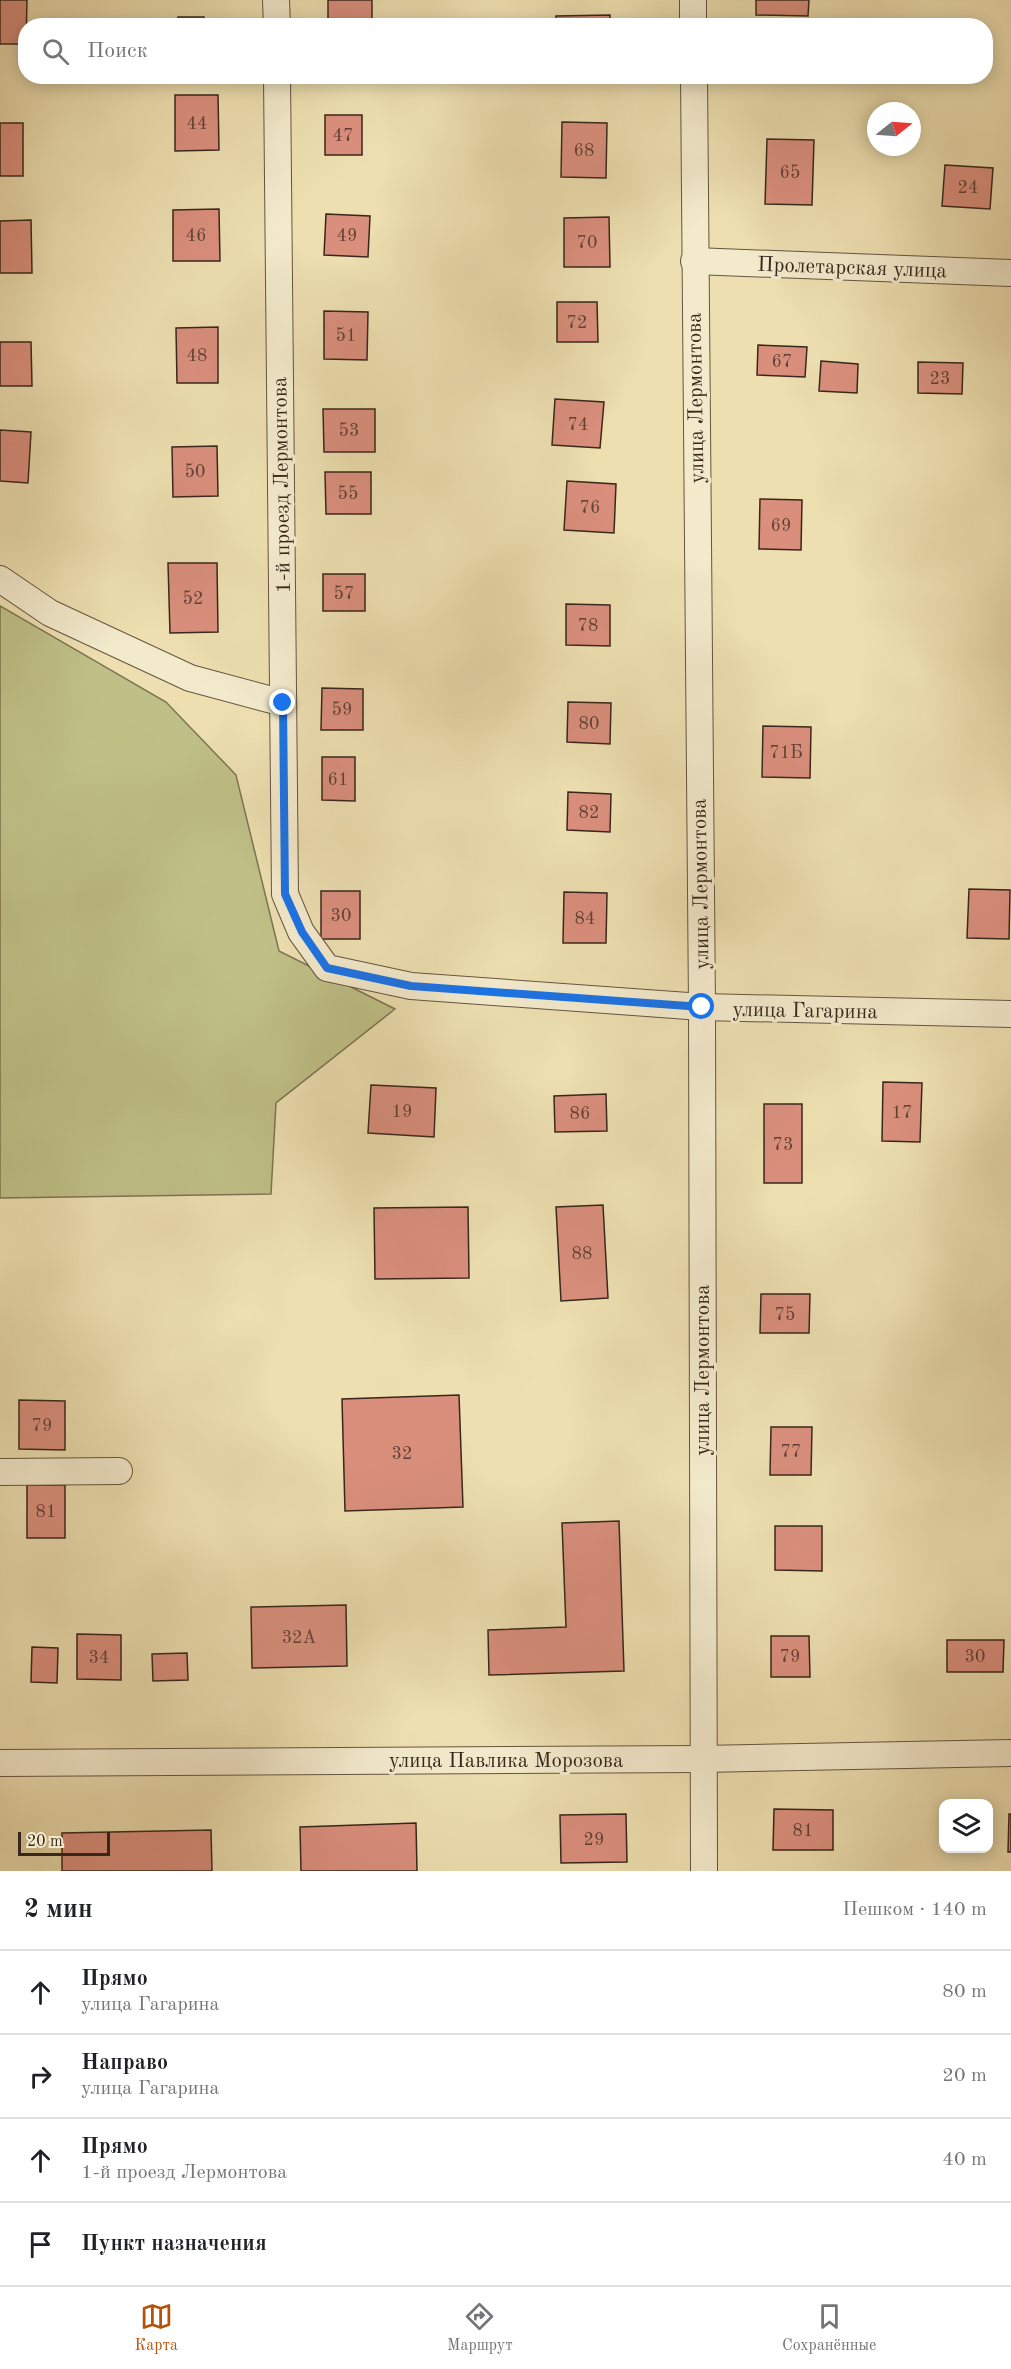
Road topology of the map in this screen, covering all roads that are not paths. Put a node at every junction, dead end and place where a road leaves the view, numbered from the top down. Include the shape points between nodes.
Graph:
1 (276, 0) edge
2 (693, 0) edge
3 (277, 18) edge
4 (693, 18) edge
5 (277, 84) edge
6 (694, 84) edge
7 (694, 261) junction
8 (1011, 273) edge
9 (0, 579) edge
10 (283, 703) junction
11 (285, 894) joint
12 (702, 1007) junction
13 (1011, 1014) edge
14 (119, 1471) dead end
15 (0, 1472) edge
16 (1011, 1753) edge
17 (702, 1759) junction
18 (0, 1763) edge
19 (704, 1871) edge

1 - 3 street
2 - 4 street
5 - 10 street, 1-й проезд Лермонтова
6 - 7 street, улица Лермонтова
7 - 8 street, Пролетарская улица
7 - 12 street, улица Лермонтова
9 - 10 street via 50,613 190,678
10 - 11 street, 1-й проезд Лермонтова
11 - 12 street, улица Гагарина via 302,932 327,968 411,986
12 - 13 street, улица Гагарина
12 - 17 street, улица Лермонтова
14 - 15 street
16 - 17 street, улица Павлика Морозова
17 - 18 street, улица Павлика Морозова
17 - 19 street, улица Лермонтова

